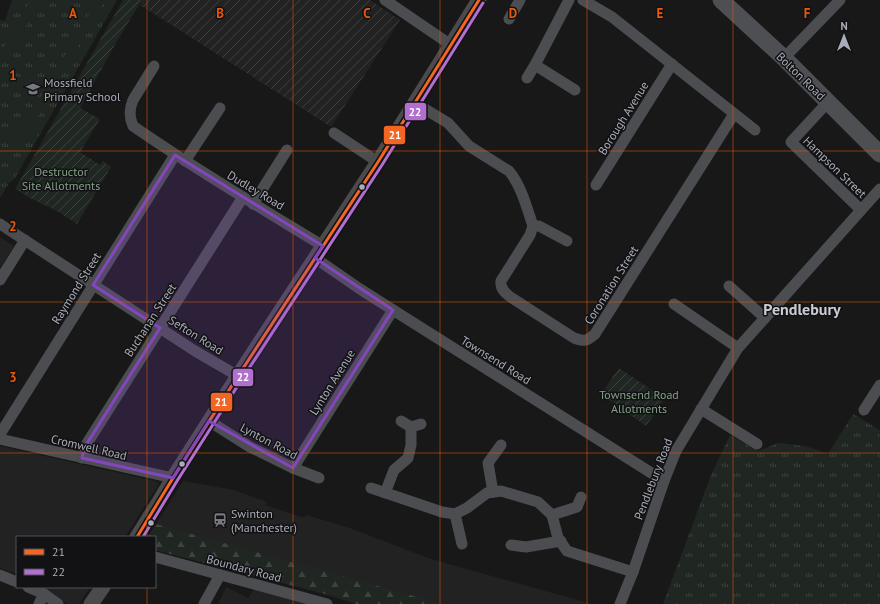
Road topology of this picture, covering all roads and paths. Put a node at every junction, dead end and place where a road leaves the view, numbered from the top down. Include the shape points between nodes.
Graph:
1 (385, 0) edge
2 (480, 0) edge
3 (520, 0) edge
4 (569, 0) edge
5 (583, 0) edge
6 (721, 0) edge
7 (840, 0) edge
8 (509, 19) dead end
9 (450, 45) junction
10 (784, 58) junction
11 (672, 64) junction
12 (535, 65) junction
13 (154, 66) dead end
14 (527, 78) dead end
15 (575, 90) dead end
16 (828, 102) junction
17 (415, 103) junction
18 (220, 108) dead end
19 (734, 114) junction
20 (754, 130) dead end
21 (334, 133) dead end
22 (287, 150) dead end
23 (880, 154) edge
24 (175, 155) junction
25 (186, 162) junction
26 (378, 162) junction
27 (596, 185) dead end
28 (880, 189) edge
29 (243, 197) junction
30 (253, 204) junction
31 (861, 210) junction
32 (0, 224) edge
33 (533, 226) junction
34 (25, 240) junction
35 (567, 241) dead end
36 (319, 252) junction
37 (0, 280) edge
38 (93, 285) junction
39 (729, 286) dead end
40 (674, 304) dead end
41 (393, 310) junction
42 (765, 318) junction
43 (160, 328) junction
44 (738, 348) junction
45 (238, 376) junction
46 (880, 385) edge
47 (701, 409) junction
48 (864, 410) dead end
49 (209, 422) junction
50 (411, 424) dead end
51 (0, 438) edge
52 (757, 444) dead end
53 (501, 445) dead end
54 (82, 458) junction
55 (292, 468) junction
56 (319, 478) dead end
57 (664, 481) junction
58 (170, 482) junction
59 (371, 488) dead end
60 (493, 492) junction
61 (385, 493) junction
62 (581, 497) dead end
63 (455, 514) junction
64 (552, 515) junction
65 (138, 536) edge
66 (561, 541) junction
67 (462, 544) dead end
68 (511, 545) dead end
69 (156, 557) edge
70 (633, 572) junction
71 (0, 575) edge
72 (220, 575) junction
73 (16, 582) edge
74 (30, 588) edge
75 (102, 588) edge
76 (44, 594) junction
77 (39, 604) edge
78 (58, 604) edge
79 (92, 604) edge
80 (204, 604) edge
81 (327, 604) edge
82 (620, 604) edge

1 - 9 street
2 - 9 main road
3 - 8 street
4 - 12 street
5 - 11 street via 612,17
6 - 10 main road, Bolton Road
7 - 10 street
9 - 17 main road
10 - 16 main road, Bolton Road
11 - 19 street
11 - 27 street, Borough Avenue
12 - 14 street
12 - 15 street
13 - 24 street, Dudley Road via 130,106 130,120 133,126
16 - 23 main road, Bolton Road
16 - 31 street, Hampson Street via 791,142
17 - 26 main road
17 - 33 street via 448,123 469,146 509,171 517,184
18 - 25 street
19 - 20 street
19 - 33 street, Coronation Street via 595,334 585,341 574,338 504,292 501,281
21 - 26 street
22 - 30 street
24 - 25 street, Dudley Road
24 - 38 street, Raymond Street
25 - 29 street, Dudley Road
26 - 36 main road
28 - 31 street, Pendlebury Road
29 - 30 street, Dudley Road
29 - 43 street, Buchanan Street
30 - 36 street, Dudley Road
31 - 42 street, Pendlebury Road
32 - 34 street, Sefton Road
33 - 35 street via 539,226
34 - 37 street
34 - 38 street, Sefton Road
36 - 41 street, Townsend Road via 360,289
36 - 45 main road
38 - 43 street, Sefton Road
38 - 51 street, Raymond Street
39 - 42 street
40 - 44 street
41 - 55 street, Lynton Avenue
41 - 57 street, Townsend Road
42 - 44 street, Pendlebury Road
43 - 45 street, Sefton Road
43 - 54 street, Buchanan Street via 84,448
44 - 47 street, Pendlebury Road
45 - 49 main road
46 - 48 street
47 - 52 street
47 - 57 street, Pendlebury Road via 676,451
49 - 55 street, Lynton Road
49 - 58 main road
50 - 61 street via 408,458 394,470
51 - 54 street, Cromwell Road
53 - 60 street via 488,463
54 - 58 street, Cromwell Road
55 - 56 street, Lynton Road
57 - 70 street, Pendlebury Road
58 - 65 main road
59 - 61 street
60 - 63 street via 487,493
60 - 64 street via 501,491 538,502
61 - 63 street
62 - 64 street via 577,507
63 - 67 street
64 - 66 street
66 - 68 street via 526,547
66 - 70 street via 567,551
69 - 72 street, Boundary Road
70 - 82 street, Pendlebury Road
71 - 73 street
72 - 80 street
72 - 81 street, Boundary Road
74 - 76 street
75 - 79 main road
76 - 77 street
76 - 78 street

